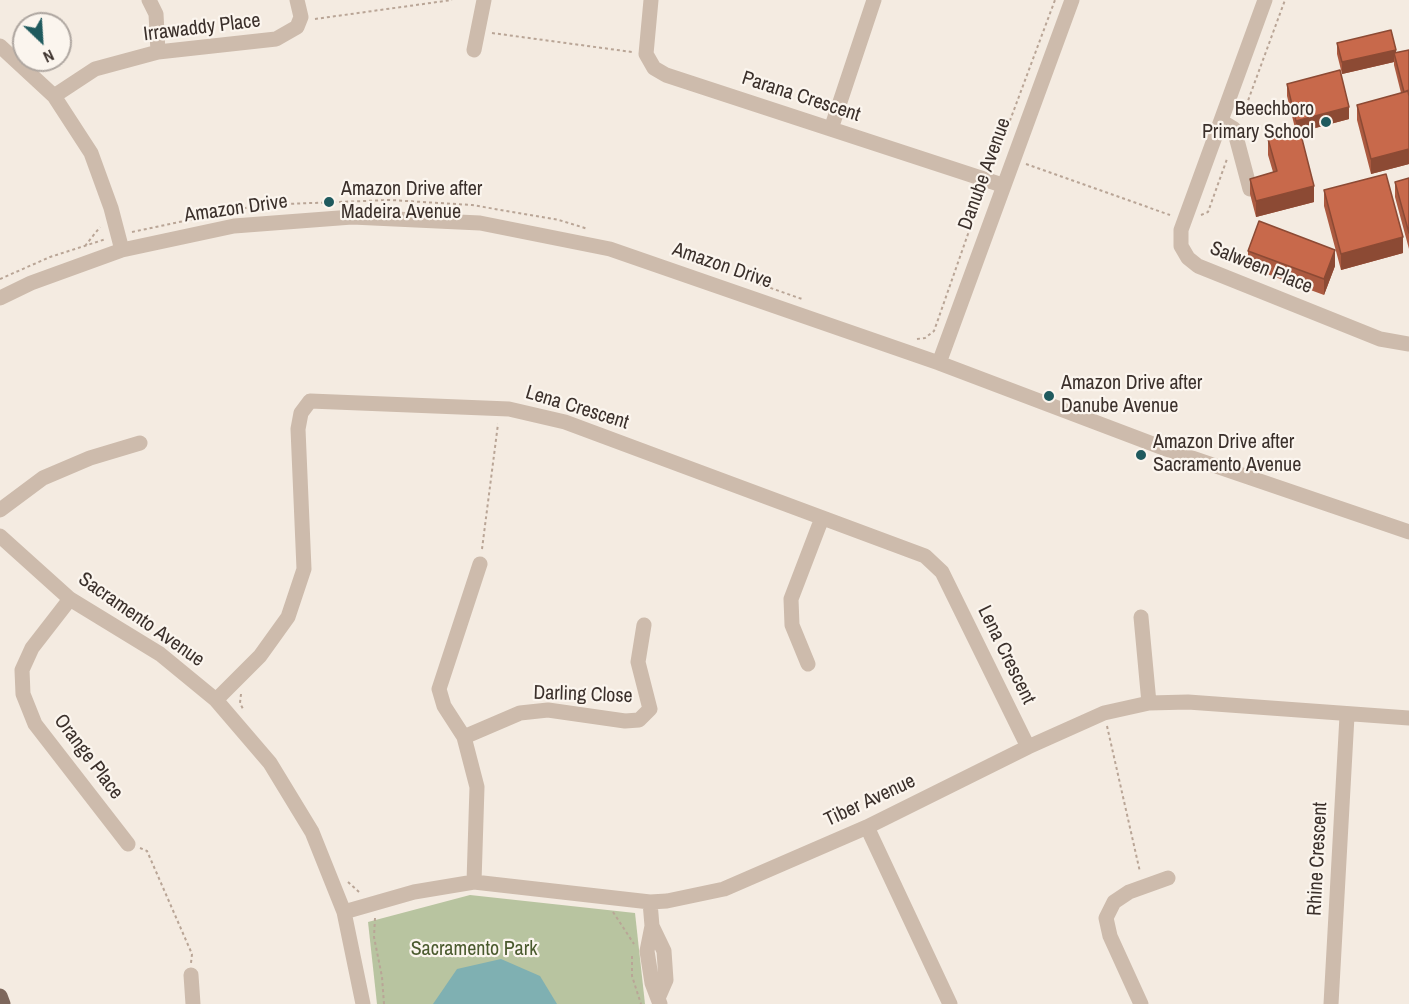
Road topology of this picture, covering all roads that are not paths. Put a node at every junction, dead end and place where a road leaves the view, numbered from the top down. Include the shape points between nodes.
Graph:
1 (149, 0) edge
2 (297, 0) edge
3 (484, 0) edge
4 (651, 0) edge
5 (874, 0) edge
6 (1072, 0) edge
7 (1266, 0) edge
8 (0, 46) edge
9 (474, 50) dead end
10 (158, 52) junction
11 (54, 96) junction
12 (1221, 121) junction
13 (831, 129) junction
14 (1002, 185) junction
15 (1250, 189) edge
16 (120, 243) junction
17 (0, 298) edge
18 (1409, 344) edge
19 (939, 363) junction
20 (140, 443) dead end
21 (0, 510) edge
22 (822, 518) junction
23 (1409, 532) edge
24 (0, 536) edge
25 (480, 564) road end
26 (70, 598) junction
27 (1141, 616) dead end
28 (644, 625) dead end
29 (808, 664) dead end
30 (216, 700) junction
31 (1149, 703) junction
32 (1347, 716) junction
33 (1409, 718) edge
34 (464, 737) junction
35 (1028, 747) junction
36 (867, 827) junction
37 (128, 844) road end
38 (1168, 878) dead end
39 (474, 882) junction
40 (650, 902) junction
41 (344, 912) junction
42 (191, 975) road end
43 (0, 996) edge
44 (660, 1000) edge
45 (3, 1004) edge
46 (193, 1004) edge
47 (363, 1004) edge
48 (950, 1004) edge
49 (1141, 1004) edge
50 (1331, 1004) edge

1 - 10 street via 156,14
2 - 10 street, Irrawaddy Place via 301,17 297,27 276,39
3 - 9 street
4 - 13 street, Parana Crescent via 646,54 654,68
5 - 13 street
6 - 14 street, Danube Avenue
7 - 12 street, Salween Place
8 - 11 street
10 - 11 street, Irrawaddy Place via 95,69
11 - 16 street via 91,153
12 - 15 street via 1234,129
12 - 18 street, Salween Place via 1181,230 1181,246 1188,258 1198,266 1380,339
13 - 14 street, Parana Crescent
14 - 19 street, Danube Avenue
16 - 17 street, Amazon Drive
16 - 19 street, Amazon Drive via 234,226 352,217 480,222 610,249
19 - 23 street, Amazon Drive via 1166,449
20 - 21 street via 43,478
22 - 29 street via 791,599 792,625
22 - 30 street, Lena Crescent via 565,422 500,409 310,400 301,412 298,429 304,569 288,617 260,656
22 - 35 street, Lena Crescent via 925,555 942,572
24 - 26 street, Sacramento Avenue
25 - 34 street via 439,689 444,706
26 - 30 street, Sacramento Avenue via 160,654
26 - 37 street, Orange Place via 32,648 22,670 23,694 35,724
27 - 31 street
28 - 34 street, Darling Close via 638,662 650,710 639,720 548,710 520,713
30 - 41 street, Sacramento Avenue via 270,763 312,832
31 - 32 street, Tiber Avenue via 1188,702
31 - 35 street, Tiber Avenue via 1104,713
32 - 33 street, Tiber Avenue
32 - 50 street, Rhine Crescent
34 - 39 street via 477,787
35 - 36 street, Tiber Avenue
36 - 40 street, Tiber Avenue via 724,889
36 - 48 street
38 - 49 street via 1129,892 1114,902 1106,918 1110,936
39 - 40 street, Tiber Avenue
39 - 41 street, Tiber Avenue via 414,892
40 - 44 street via 652,926 664,951 666,980
41 - 47 street, Sacramento Avenue
42 - 46 street
43 - 45 main road

